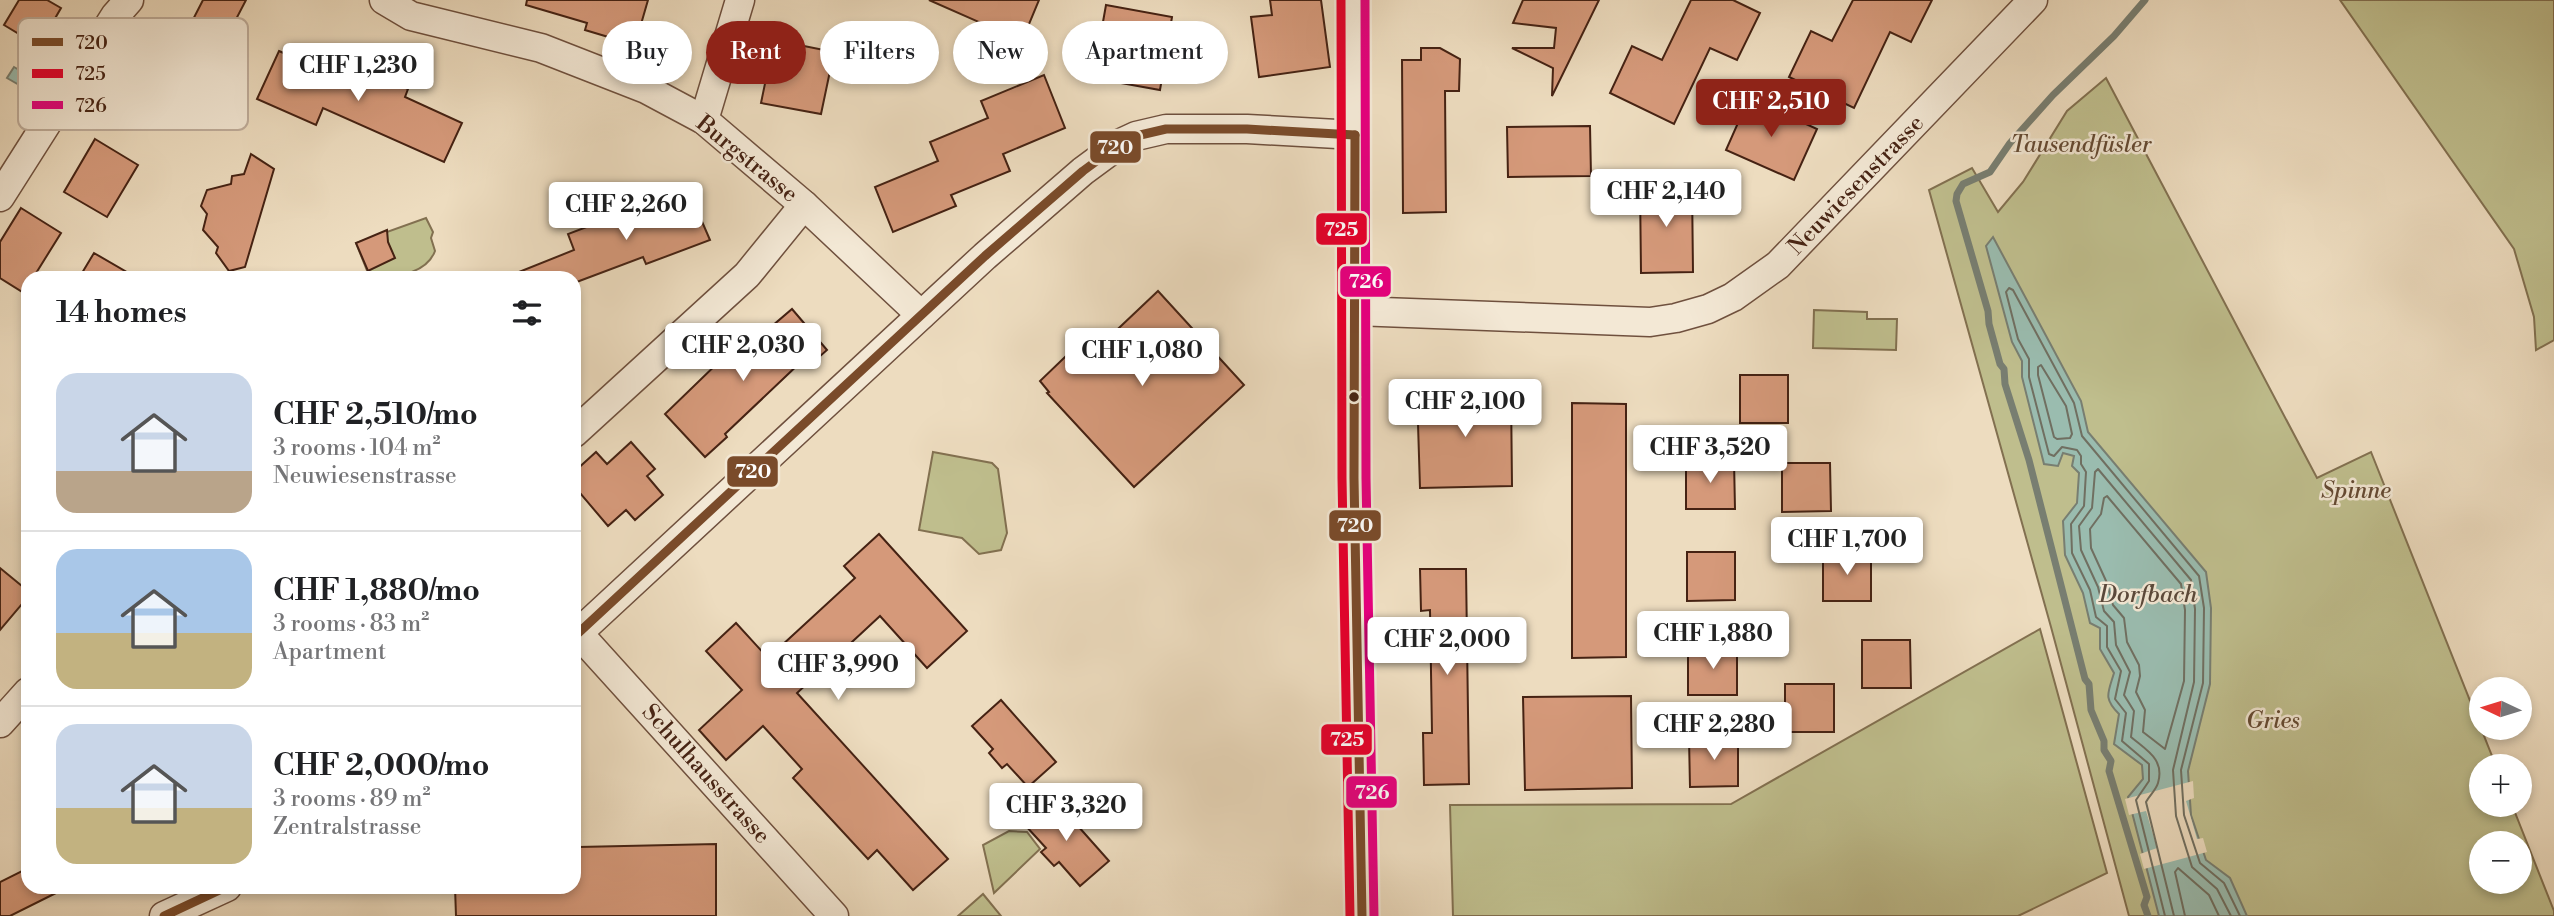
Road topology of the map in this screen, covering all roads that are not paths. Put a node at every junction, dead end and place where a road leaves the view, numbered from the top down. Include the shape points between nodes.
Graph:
1 (129, 0) edge
2 (384, 0) edge
3 (740, 0) edge
4 (1353, 0) edge
5 (2033, 0) edge
6 (114, 18) edge
7 (704, 120) junction
8 (43, 130) edge
9 (1355, 135) junction
10 (0, 197) edge
11 (804, 205) junction
12 (1355, 311) junction
13 (921, 315) junction
14 (581, 427) edge
15 (581, 630) edge
16 (581, 640) edge
17 (21, 700) edge
18 (0, 723) edge
19 (211, 894) edge
20 (164, 916) edge
21 (834, 916) edge
22 (1362, 916) edge

1 - 6 street
2 - 7 street, Burgstrasse via 411,16 541,48 646,89
3 - 7 street
4 - 9 street
5 - 12 street, Neuwiesenstrasse via 1821,223 1778,265 1733,297 1686,316 1650,322
7 - 11 street, Burgstrasse
8 - 10 street
9 - 12 street
9 - 13 street via 1201,129 1136,136 1083,171
11 - 13 street, Burgstrasse
11 - 14 street via 747,275
12 - 22 street via 1353,478
13 - 15 street
16 - 21 street, Schulhausstrasse
17 - 18 street
19 - 20 street

